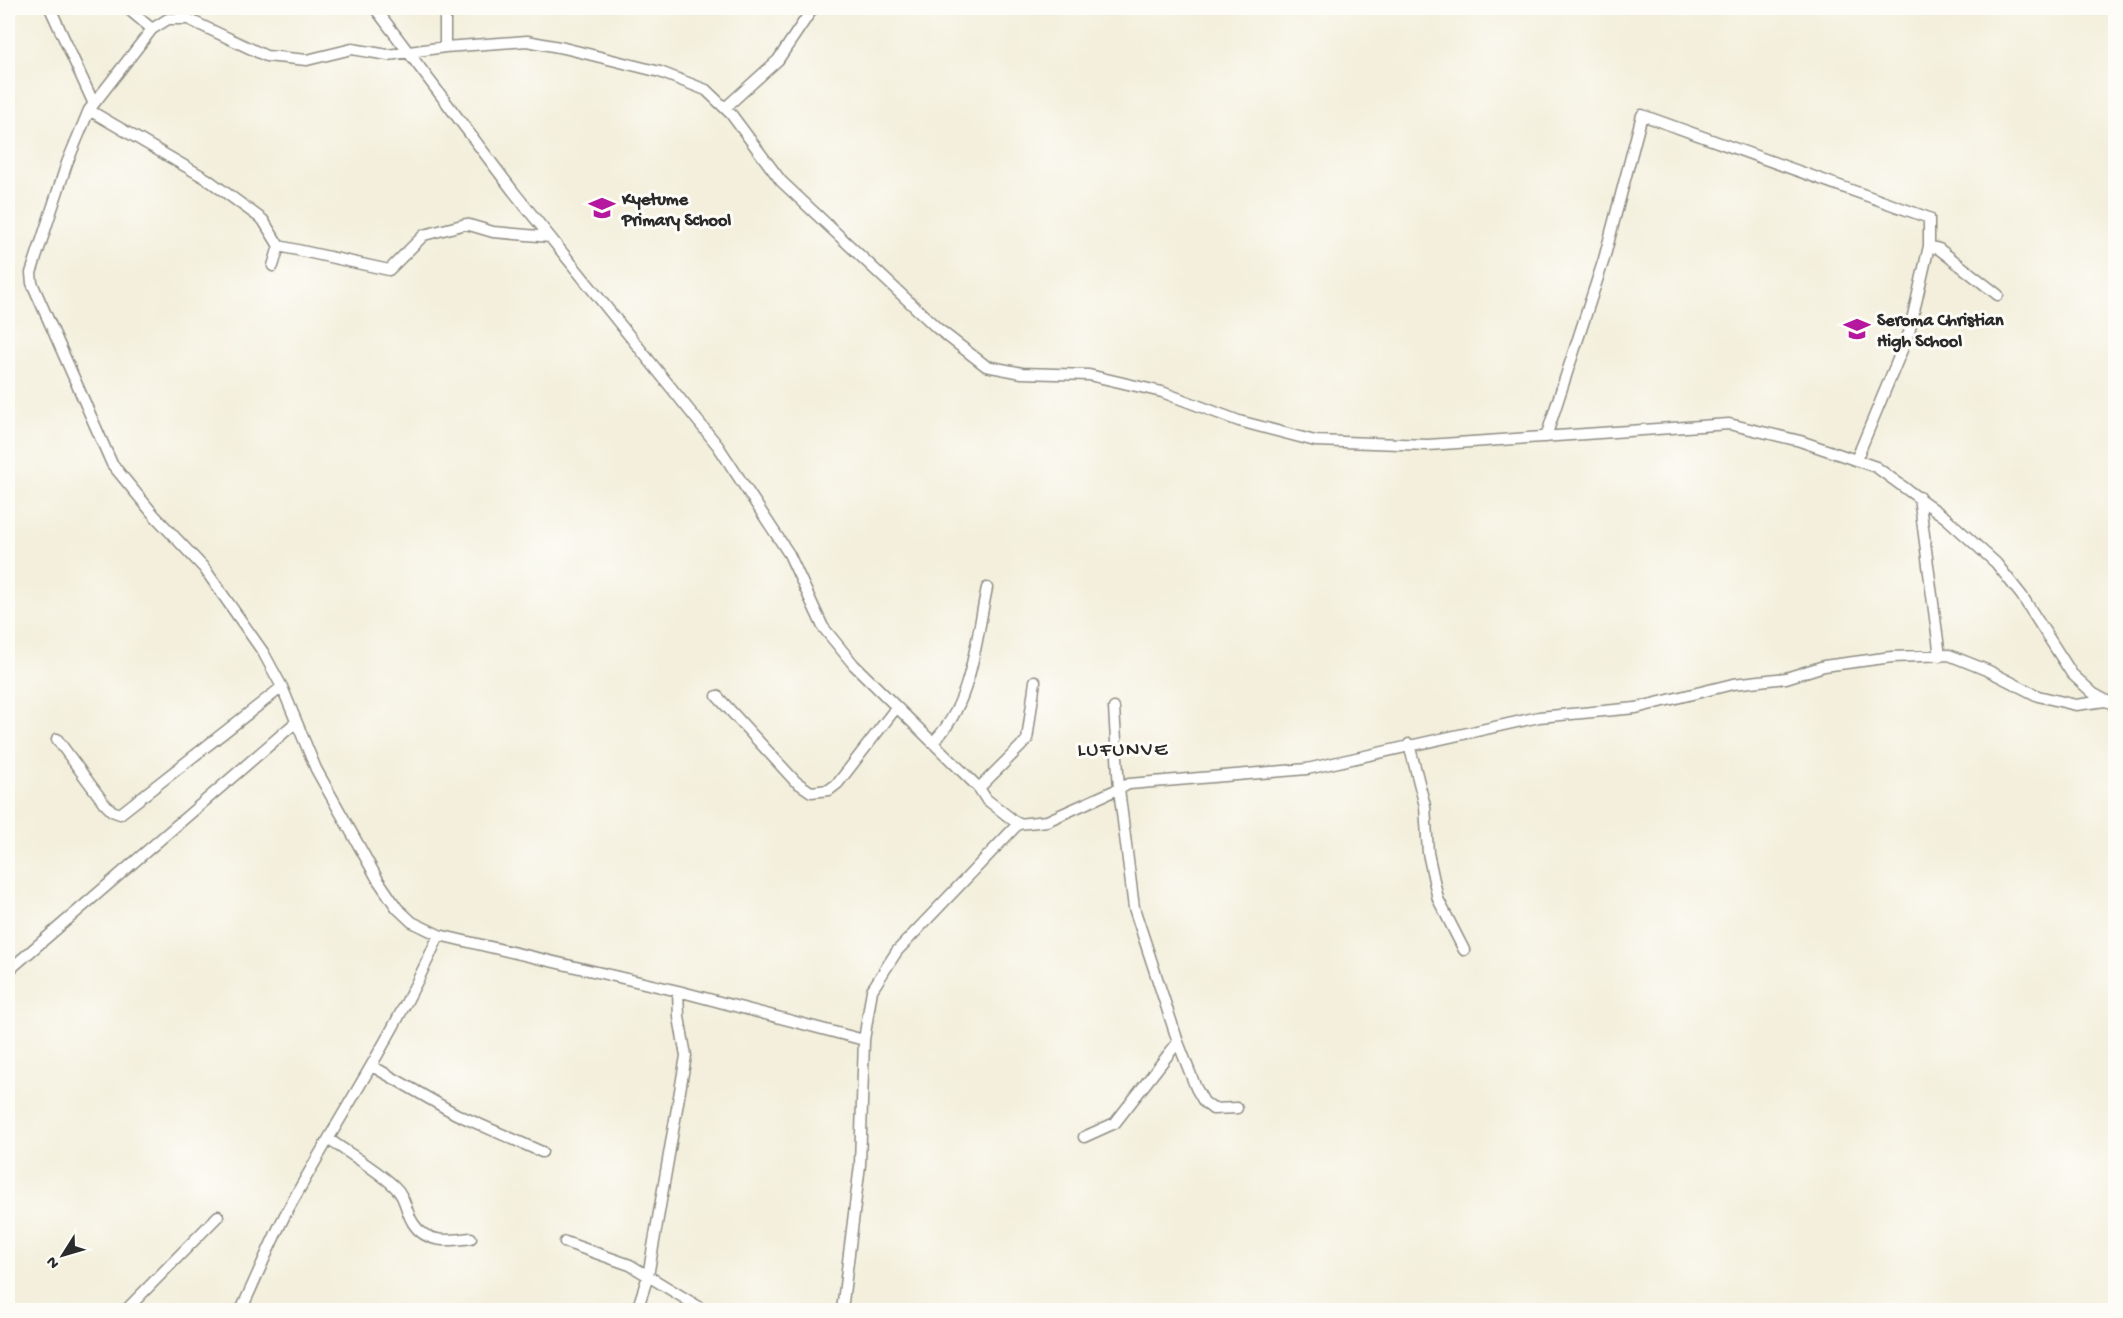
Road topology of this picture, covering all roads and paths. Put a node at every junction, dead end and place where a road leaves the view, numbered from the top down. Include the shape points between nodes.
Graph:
1 (50, 8) edge
2 (127, 8) edge
3 (186, 8) edge
4 (375, 8) edge
5 (445, 8) edge
6 (813, 8) edge
7 (168, 19) junction
8 (152, 29) junction
9 (445, 46) junction
10 (409, 53) junction
11 (91, 106) junction
12 (725, 108) junction
13 (550, 237) junction
14 (279, 246) junction
15 (1929, 246) junction
16 (273, 266) dead end
17 (1998, 295) dead end
18 (1546, 437) junction
19 (1856, 460) junction
20 (1919, 497) junction
21 (987, 588) dead end
22 (1940, 656) junction
23 (1035, 681) dead end
24 (282, 687) junction
25 (717, 696) dead end
26 (2110, 703) edge
27 (896, 708) junction
28 (1114, 708) dead end
29 (295, 723) junction
30 (57, 739) dead end
31 (933, 742) junction
32 (1409, 744) junction
33 (979, 789) junction
34 (1119, 789) junction
35 (1018, 824) junction
36 (440, 935) junction
37 (1464, 950) dead end
38 (8, 971) edge
39 (678, 991) junction
40 (864, 1040) junction
41 (1178, 1042) junction
42 (372, 1066) junction
43 (1237, 1108) dead end
44 (1084, 1137) dead end
45 (330, 1140) junction
46 (542, 1152) dead end
47 (218, 1216) dead end
48 (471, 1238) dead end
49 (565, 1242) dead end
50 (648, 1276) junction
51 (126, 1311) edge
52 (241, 1311) edge
53 (637, 1311) edge
54 (704, 1311) edge
55 (842, 1311) edge

1 - 11 street
2 - 8 street
3 - 7 street
4 - 10 street
5 - 9 street
6 - 12 street via 778,60
7 - 8 street
7 - 10 street via 188,19 266,56 307,60 352,49 388,55
8 - 11 street
9 - 10 street
9 - 12 street via 527,41 564,48 660,72 706,90
10 - 13 street
11 - 14 street via 207,179 263,220
11 - 24 street via 31,273 34,293 112,464 204,568 235,609
12 - 18 street via 781,181 937,328 986,366 1022,373 1089,375 1162,392 1239,421 1315,441 1428,445
13 - 14 street via 493,232 466,224 424,235 389,270
13 - 27 street via 718,446 789,554 823,627
14 - 16 street
15 - 17 street via 1939,249
15 - 18 street via 1929,218 1642,116 1604,259
15 - 19 street via 1909,333
18 - 19 street via 1729,424 1800,441
19 - 20 street via 1876,467
20 - 22 street
20 - 26 street via 1996,563 2072,674
21 - 31 street via 959,702 950,723
22 - 26 street via 1949,655 1989,671 2038,696 2076,705
22 - 32 street via 1892,657 1824,666 1786,678 1733,684 1636,708 1539,717
23 - 33 street via 1027,740
24 - 29 street
24 - 30 street via 120,814 104,803
25 - 27 street via 795,781 811,792 828,790 838,783
27 - 31 street
28 - 34 street
29 - 36 street via 316,769 397,908 412,922
29 - 38 street
31 - 33 street
32 - 34 street via 1307,769 1129,784
32 - 37 street via 1425,806 1428,853 1438,899
33 - 35 street
34 - 35 street via 1047,821
34 - 41 street via 1134,908
35 - 40 street via 897,951 872,990
36 - 39 street
36 - 42 street
39 - 40 street
39 - 50 street via 687,1056
40 - 55 street via 860,1165
41 - 43 street via 1204,1102 1214,1109
41 - 44 street via 1115,1123
42 - 45 street
42 - 46 street via 456,1114
45 - 48 street via 393,1185 403,1196 412,1223 423,1234 437,1240
45 - 52 street via 285,1215
47 - 51 street
49 - 50 street via 610,1257
50 - 53 street
50 - 54 street

